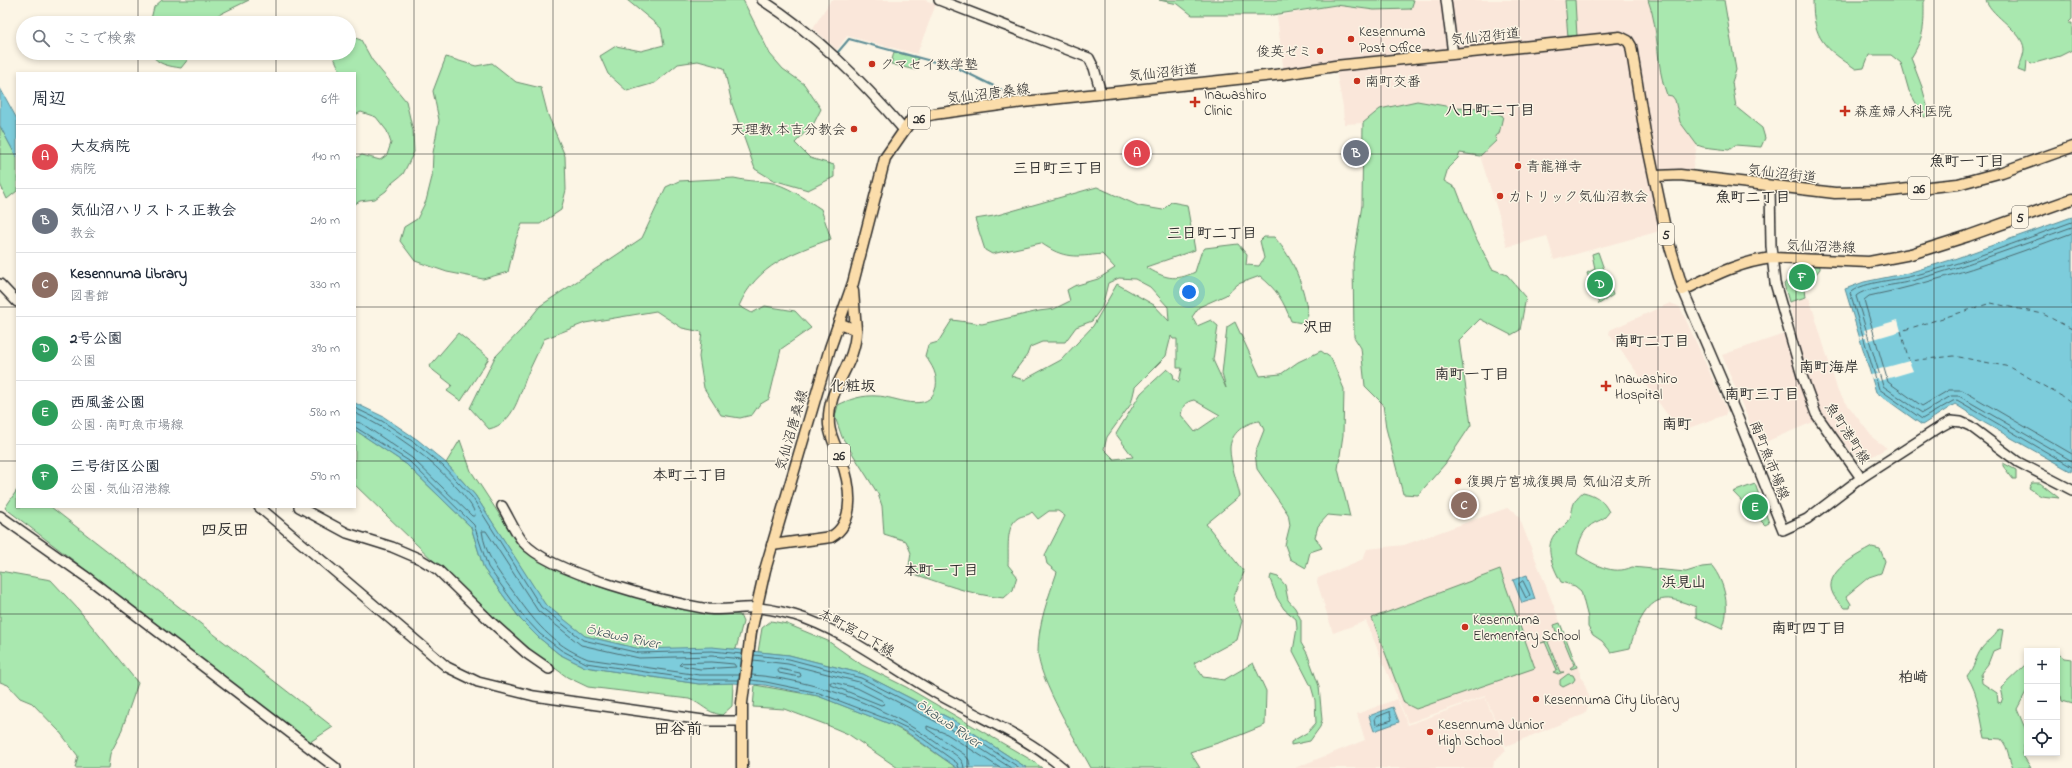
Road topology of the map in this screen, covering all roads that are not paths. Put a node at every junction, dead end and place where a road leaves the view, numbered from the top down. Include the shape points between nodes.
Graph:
1 (762, 0) edge
2 (938, 0) edge
3 (1446, 0) edge
4 (1452, 54) junction
5 (1101, 93) junction
6 (904, 130) junction
7 (2072, 147) edge
8 (1655, 176) junction
9 (1770, 186) junction
10 (2072, 198) edge
11 (1772, 258) junction
12 (0, 284) edge
13 (852, 284) junction
14 (1683, 290) junction
15 (16, 301) edge
16 (839, 323) junction
17 (856, 330) junction
18 (1860, 478) junction
19 (2072, 490) edge
20 (502, 506) dead end
21 (260, 508) edge
22 (300, 508) edge
23 (0, 516) edge
24 (772, 545) junction
25 (756, 608) junction
26 (549, 669) dead end
27 (741, 721) junction
28 (336, 768) edge
29 (742, 768) edge
30 (1063, 768) edge

1 - 6 street via 807,32 871,92
2 - 5 street via 1088,58 1094,68
3 - 4 street
4 - 5 main road, 気仙沼街道 / 26
4 - 8 main road, 気仙沼街道 / 26 via 1624,38 1632,46 1645,133
5 - 6 main road, 気仙沼唐桑線 / 26 via 934,114 912,119
6 - 13 main road, 気仙沼唐桑線 / 26 via 885,158
7 - 9 main road, 気仙沼街道 / 26 via 2002,172 1958,184 1880,192 1835,193
8 - 9 main road, 気仙沼街道 / 26 via 1680,175
8 - 14 main road, 5 via 1666,233
9 - 11 street, 魚町港町線
10 - 11 main road, 気仙沼港線 / 5 via 1968,236 1904,255 1869,262
11 - 14 main road, 気仙沼港線 / 5 via 1741,263
11 - 18 street, 魚町港町線 via 1780,304 1816,414
12 - 15 street
13 - 16 main road, 気仙沼唐桑線 / 26
13 - 17 main road, 気仙沼唐桑線 / 26
14 - 18 street, 南町魚市場線 via 1783,530 1807,519
16 - 17 main road
16 - 24 main road, 気仙沼唐桑線 / 26
17 - 24 main road, 気仙沼唐桑線 / 26 via 854,350 835,389 829,424 847,476 847,519 838,533 831,537
18 - 19 street, 魚町港町線 via 1946,424 1961,422 2018,462
20 - 25 street, 本町宮口下線 via 524,542 538,554 607,584 709,609
21 - 27 street via 447,667 478,682 552,699 710,721
22 - 26 street via 347,533 392,547 438,570 511,639
23 - 28 street via 89,579
24 - 25 main road, 気仙沼唐桑線 / 26
25 - 27 main road, 気仙沼唐桑線 / 26
25 - 30 street, 本町宮口下線 via 794,615 831,630 935,692 1020,737
27 - 29 main road, 気仙沼唐桑線 / 26

